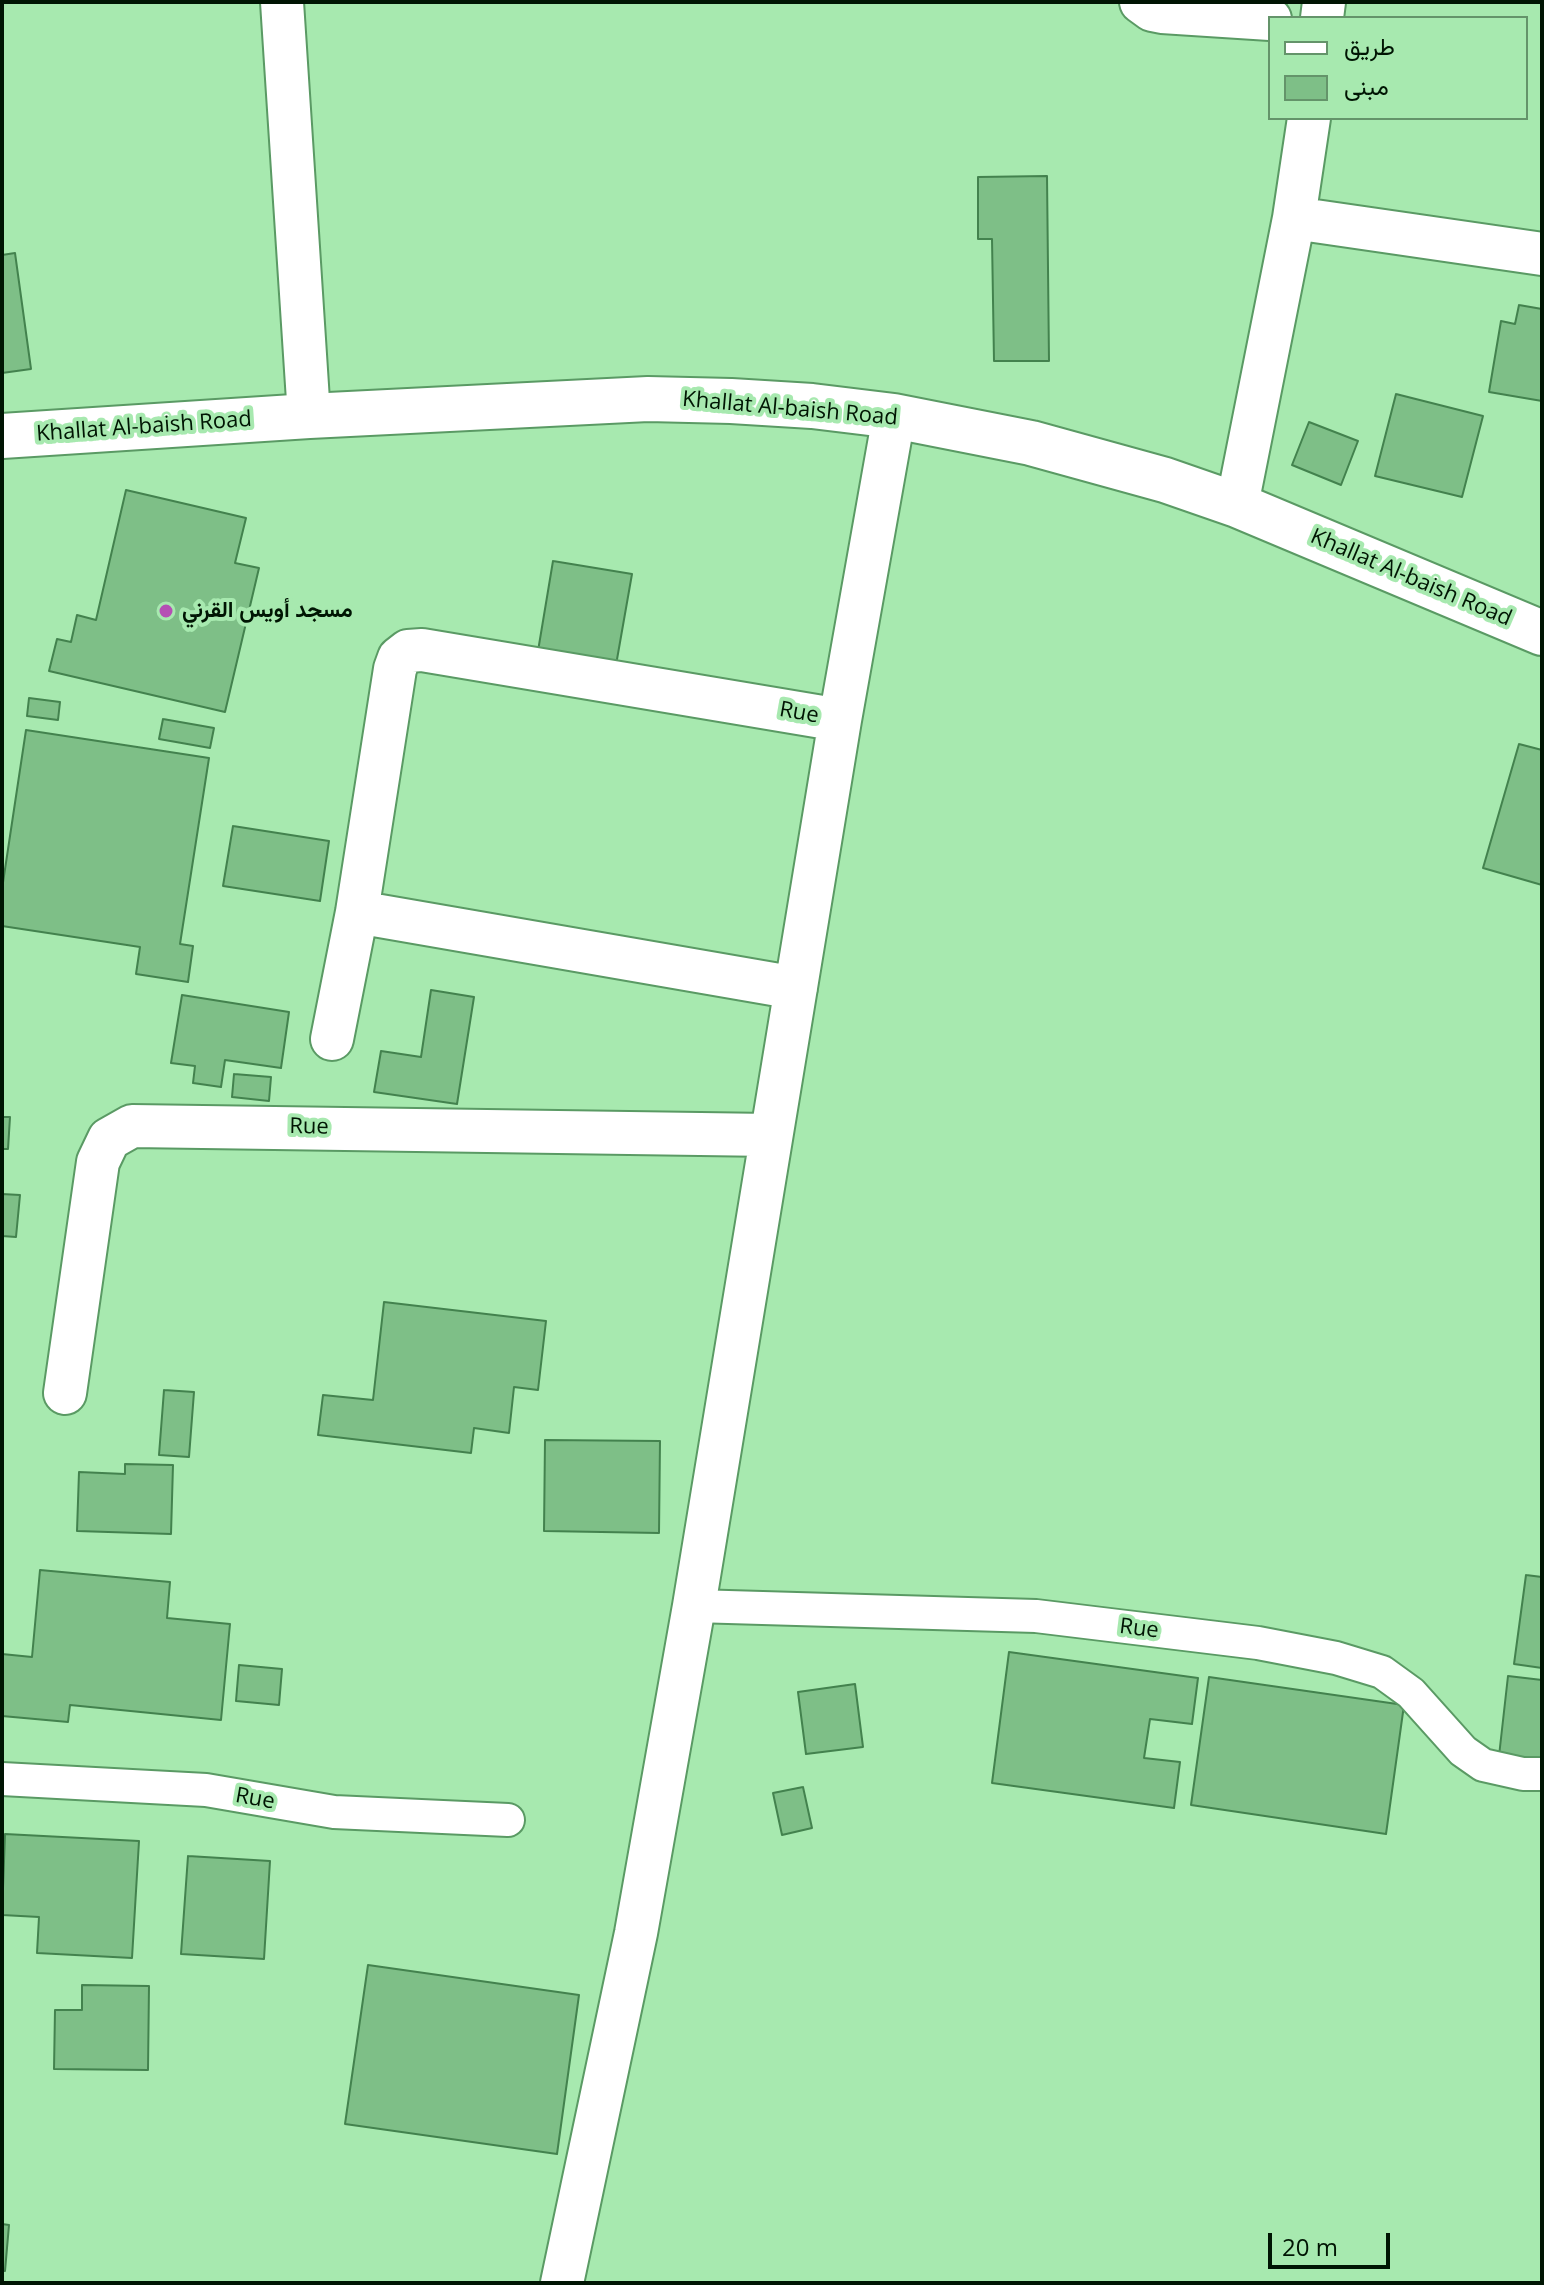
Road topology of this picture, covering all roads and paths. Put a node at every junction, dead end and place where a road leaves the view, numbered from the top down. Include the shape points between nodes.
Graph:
1 (282, 2) edge
2 (1141, 2) edge
3 (1268, 19) edge
4 (1309, 120) edge
5 (1294, 218) junction
6 (1542, 254) edge
7 (309, 416) junction
8 (894, 416) junction
9 (2, 436) edge
10 (1237, 505) junction
11 (1542, 633) edge
12 (840, 720) junction
13 (357, 912) junction
14 (796, 988) junction
15 (332, 1039) dead end
16 (771, 1135) junction
17 (65, 1393) dead end
18 (694, 1606) junction
19 (1542, 1774) edge
20 (2, 1779) edge
21 (508, 1820) dead end
22 (562, 2283) edge

1 - 7 street
2 - 3 street via 1162,12
4 - 5 street
5 - 6 street
5 - 10 street
7 - 8 street, Khallat Al-baish Road via 648,399 812,406
7 - 9 street, Khallat Al-baish Road
8 - 10 street, Khallat Al-baish Road via 1031,443
8 - 12 street
10 - 11 street, Khallat Al-baish Road
12 - 13 street, Rue via 408,651 395,669
12 - 14 street
13 - 14 street
13 - 15 street, Rue
14 - 16 street
16 - 17 street, Rue via 132,1126 109,1139 98,1162
16 - 18 street
18 - 19 street, Rue via 1036,1616 1258,1643 1336,1658 1382,1672 1411,1693 1463,1751 1483,1765
18 - 22 street via 636,1933
20 - 21 street, Rue via 206,1790 334,1812

